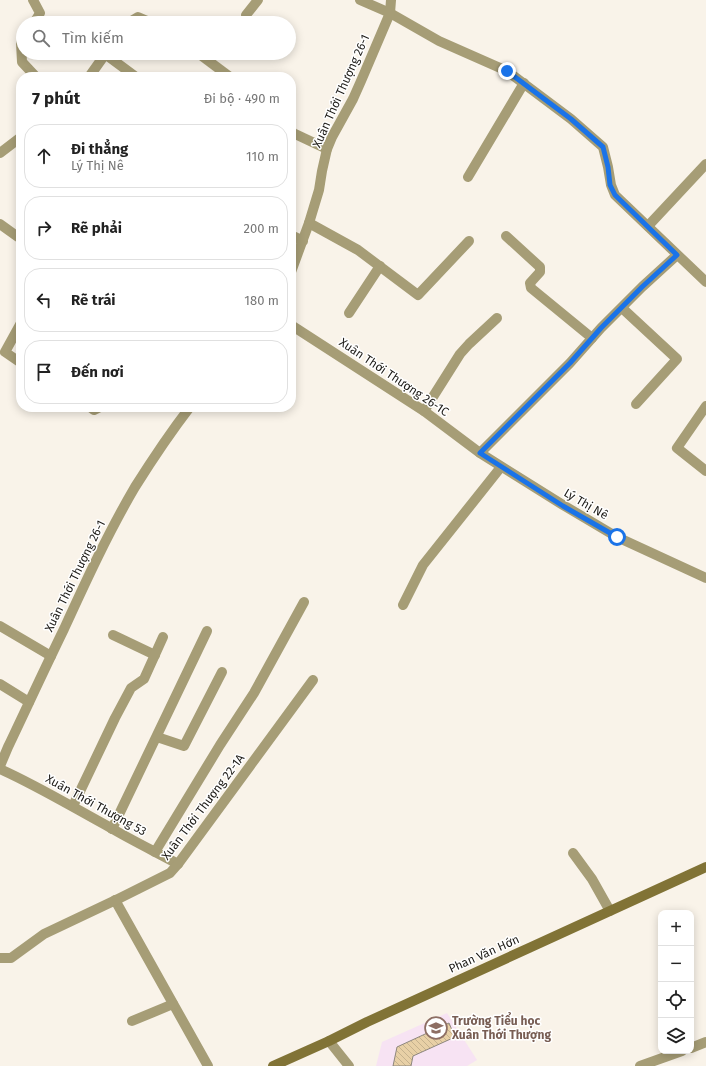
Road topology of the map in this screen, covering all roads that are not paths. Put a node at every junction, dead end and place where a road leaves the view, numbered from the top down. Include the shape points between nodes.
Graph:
1 (32, 0) edge
2 (258, 0) edge
3 (360, 0) edge
4 (391, 0) edge
5 (390, 14) junction
6 (246, 15) dead end
7 (38, 16) edge
8 (22, 60) edge
9 (102, 60) edge
10 (114, 60) edge
11 (207, 60) edge
12 (31, 72) edge
13 (93, 72) edge
14 (129, 72) edge
15 (223, 72) edge
16 (524, 83) junction
17 (296, 133) edge
18 (16, 141) edge
19 (328, 149) junction
20 (0, 153) edge
21 (706, 164) edge
22 (468, 177) dead end
23 (309, 223) junction
24 (0, 224) edge
25 (648, 226) junction
26 (16, 236) edge
27 (506, 236) dead end
28 (296, 238) edge
29 (303, 241) junction
30 (469, 241) dead end
31 (677, 255) junction
32 (296, 259) edge
33 (380, 266) junction
34 (706, 282) edge
35 (622, 308) junction
36 (349, 313) dead end
37 (497, 318) dead end
38 (296, 328) edge
39 (16, 332) edge
40 (592, 338) junction
41 (16, 360) edge
42 (636, 404) dead end
43 (706, 406) edge
44 (424, 411) junction
45 (186, 412) edge
46 (480, 453) junction
47 (502, 467) junction
48 (706, 471) edge
49 (706, 578) edge
50 (304, 602) dead end
51 (403, 605) dead end
52 (0, 626) edge
53 (208, 631) dead end
54 (113, 635) dead end
55 (163, 637) dead end
56 (155, 654) junction
57 (51, 656) junction
58 (222, 672) dead end
59 (313, 680) dead end
60 (0, 684) edge
61 (29, 702) junction
62 (157, 737) junction
63 (0, 766) edge
64 (0, 769) edge
65 (72, 806) junction
66 (112, 829) junction
67 (155, 852) junction
68 (573, 853) dead end
69 (178, 864) junction
70 (706, 867) edge
71 (115, 900) junction
72 (610, 911) junction
73 (0, 958) edge
74 (173, 1004) junction
75 (132, 1021) dead end
76 (329, 1041) junction
77 (706, 1042) edge
78 (694, 1047) edge
79 (674, 1054) edge
80 (208, 1066) edge
81 (273, 1066) edge
82 (349, 1066) edge
83 (640, 1066) edge

1 - 7 street via 40,13
2 - 6 street
3 - 5 street
4 - 5 street, Xuân Thới Thượng 26-1
5 - 16 street via 439,41 507,71
5 - 19 street, Xuân Thới Thượng 26-1
8 - 12 street
9 - 13 street
10 - 14 street
11 - 15 street
16 - 22 street
16 - 25 street via 603,147 610,185 615,195
17 - 19 street
18 - 20 street
19 - 23 street, Xuân Thới Thượng 26-1
21 - 25 street
23 - 29 street, Xuân Thới Thượng 26-1
23 - 33 street via 358,250
24 - 26 street
25 - 31 street
27 - 40 street via 540,267 540,272 530,283 531,288
28 - 29 street
29 - 32 street, Xuân Thới Thượng 26-1
30 - 33 street via 418,294
31 - 34 street
31 - 35 street
33 - 36 street
35 - 40 street
35 - 42 street via 677,359
37 - 44 street via 460,354
38 - 44 street, Xuân Thới Thượng 26-1C
39 - 41 street via 5,352
40 - 46 street
43 - 48 street via 677,448
44 - 46 street, Xuân Thới Thượng 26-1C
45 - 57 street, Xuân Thới Thượng 26-1 via 134,488
46 - 47 street, Lý Thị Nê
47 - 49 street, Lý Thị Nê via 617,537
47 - 51 street via 423,565
50 - 67 street via 254,693
52 - 57 street
53 - 62 street
54 - 56 street
55 - 56 street
56 - 65 street via 144,679 131,688
57 - 61 street, Xuân Thới Thượng 26-1
58 - 62 street via 184,746
59 - 69 street, Xuân Thới Thượng 22-1A
60 - 61 street
61 - 63 street, Xuân Thới Thượng 26-1
62 - 66 street
64 - 65 street, Xuân Thới Thượng 53
65 - 66 street, Xuân Thới Thượng 53
66 - 67 street, Xuân Thới Thượng 53
67 - 69 street, Xuân Thới Thượng 53
68 - 72 street via 592,879
69 - 71 street, Xuân Thới Thượng 22-1A via 170,873
70 - 72 main road, Phan Văn Hớn
71 - 73 street, Xuân Thới Thượng 22-1A via 44,934 11,958
71 - 74 street
72 - 76 main road, Phan Văn Hớn
74 - 75 street
74 - 80 street
76 - 81 main road, Phan Văn Hớn
76 - 82 street
77 - 78 street
79 - 83 street

